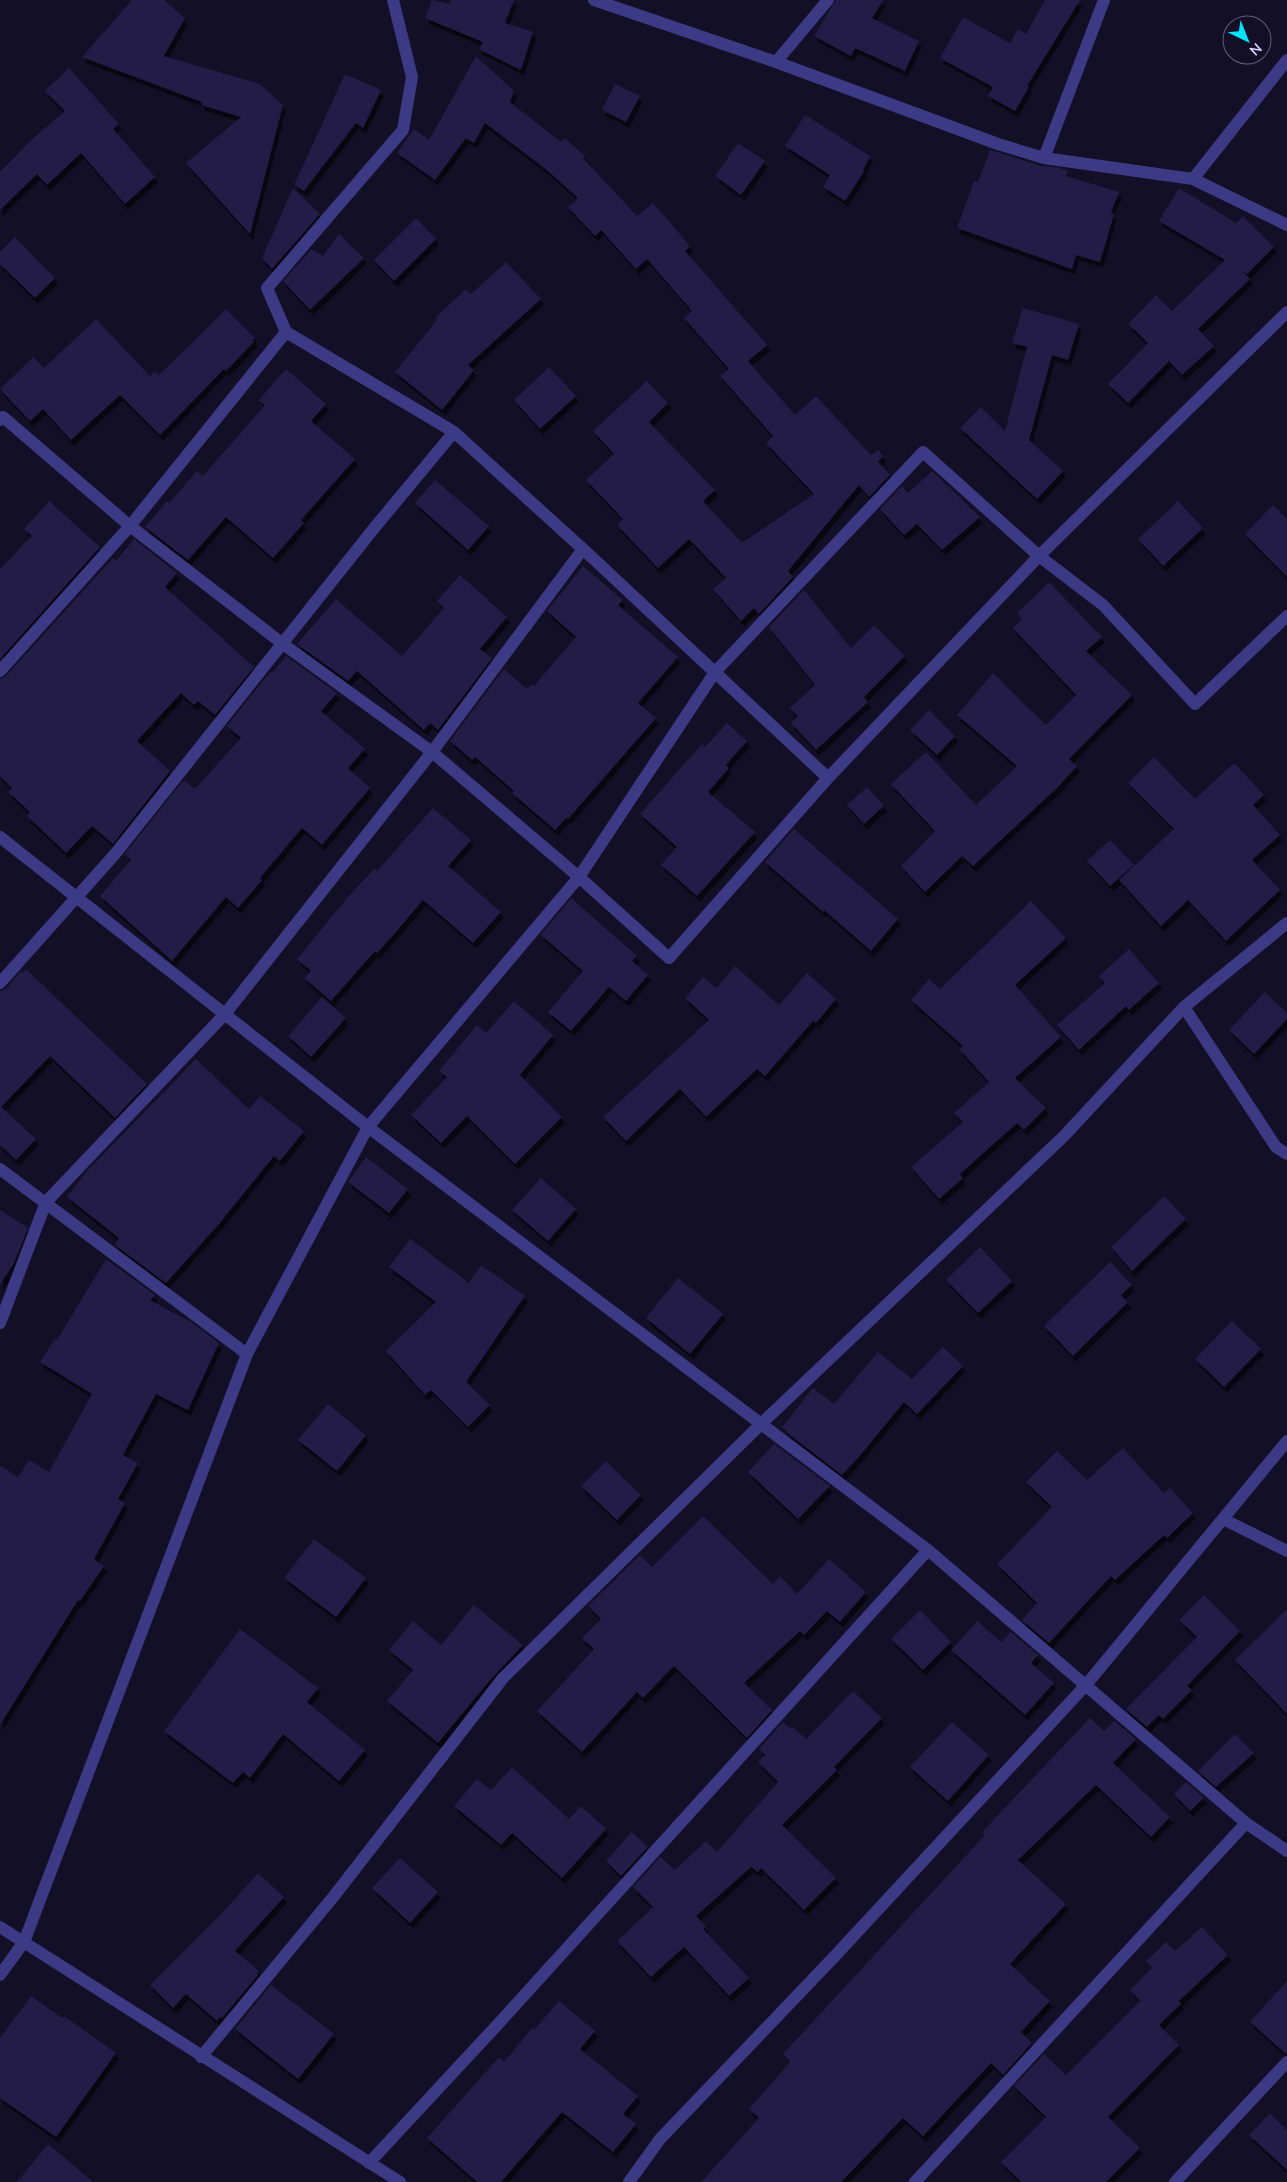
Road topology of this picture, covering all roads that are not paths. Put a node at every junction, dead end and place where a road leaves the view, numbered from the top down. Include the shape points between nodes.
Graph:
1 (394, 0) edge
2 (594, 0) edge
3 (828, 0) edge
4 (1104, 0) edge
5 (1287, 60) edge
6 (776, 62) junction
7 (1044, 158) junction
8 (1193, 179) junction
9 (1287, 225) edge
10 (1287, 312) edge
11 (286, 332) junction
12 (0, 420) edge
13 (454, 432) junction
14 (130, 526) junction
15 (583, 549) junction
16 (1039, 556) junction
17 (1287, 616) edge
18 (283, 644) junction
19 (0, 671) edge
20 (715, 672) junction
21 (432, 752) junction
22 (828, 778) junction
23 (0, 837) edge
24 (579, 877) junction
25 (76, 897) junction
26 (1287, 923) edge
27 (0, 983) edge
28 (1184, 1007) junction
29 (225, 1014) junction
30 (368, 1127) junction
31 (1287, 1154) edge
32 (0, 1169) edge
33 (46, 1202) junction
34 (0, 1323) edge
35 (247, 1354) junction
36 (761, 1424) junction
37 (1287, 1441) edge
38 (1223, 1519) junction
39 (928, 1550) junction
40 (1287, 1551) edge
41 (1086, 1685) junction
42 (1246, 1823) junction
43 (1287, 1851) edge
44 (0, 1927) edge
45 (24, 1942) junction
46 (0, 1975) edge
47 (202, 2057) junction
48 (1287, 2062) edge
49 (369, 2163) junction
50 (400, 2182) edge
51 (629, 2182) edge
52 (915, 2182) edge
53 (1175, 2182) edge

1 - 11 street via 412,77 403,130 267,288
2 - 6 street
3 - 6 street
4 - 7 street
5 - 8 street
6 - 7 street
7 - 8 street
8 - 9 street
10 - 16 street
11 - 13 street
11 - 14 street
12 - 14 street via 2,417
13 - 15 street
13 - 18 street
14 - 18 street
14 - 19 street
15 - 20 street
15 - 21 street
16 - 17 street via 1103,605 1195,704
16 - 20 street via 923,452
16 - 22 street
18 - 21 street
18 - 25 street via 115,854
20 - 22 street
20 - 24 street
21 - 24 street
21 - 29 street
22 - 24 street via 669,958
23 - 25 street
24 - 30 street
25 - 27 street
25 - 29 street
26 - 28 street
28 - 31 street via 1276,1147
28 - 36 street via 1064,1136
29 - 30 street
29 - 33 street
30 - 35 street
30 - 36 street
32 - 33 street
33 - 34 street
33 - 35 street
35 - 45 street
36 - 39 street
36 - 47 street via 504,1678 334,1896
37 - 38 street
38 - 40 street
38 - 41 street
39 - 41 street
39 - 49 street
41 - 42 street
41 - 51 street via 834,1958 660,2139
42 - 43 street
42 - 52 street
44 - 45 street
45 - 46 street
45 - 47 street
47 - 49 street
48 - 53 street
49 - 50 street

